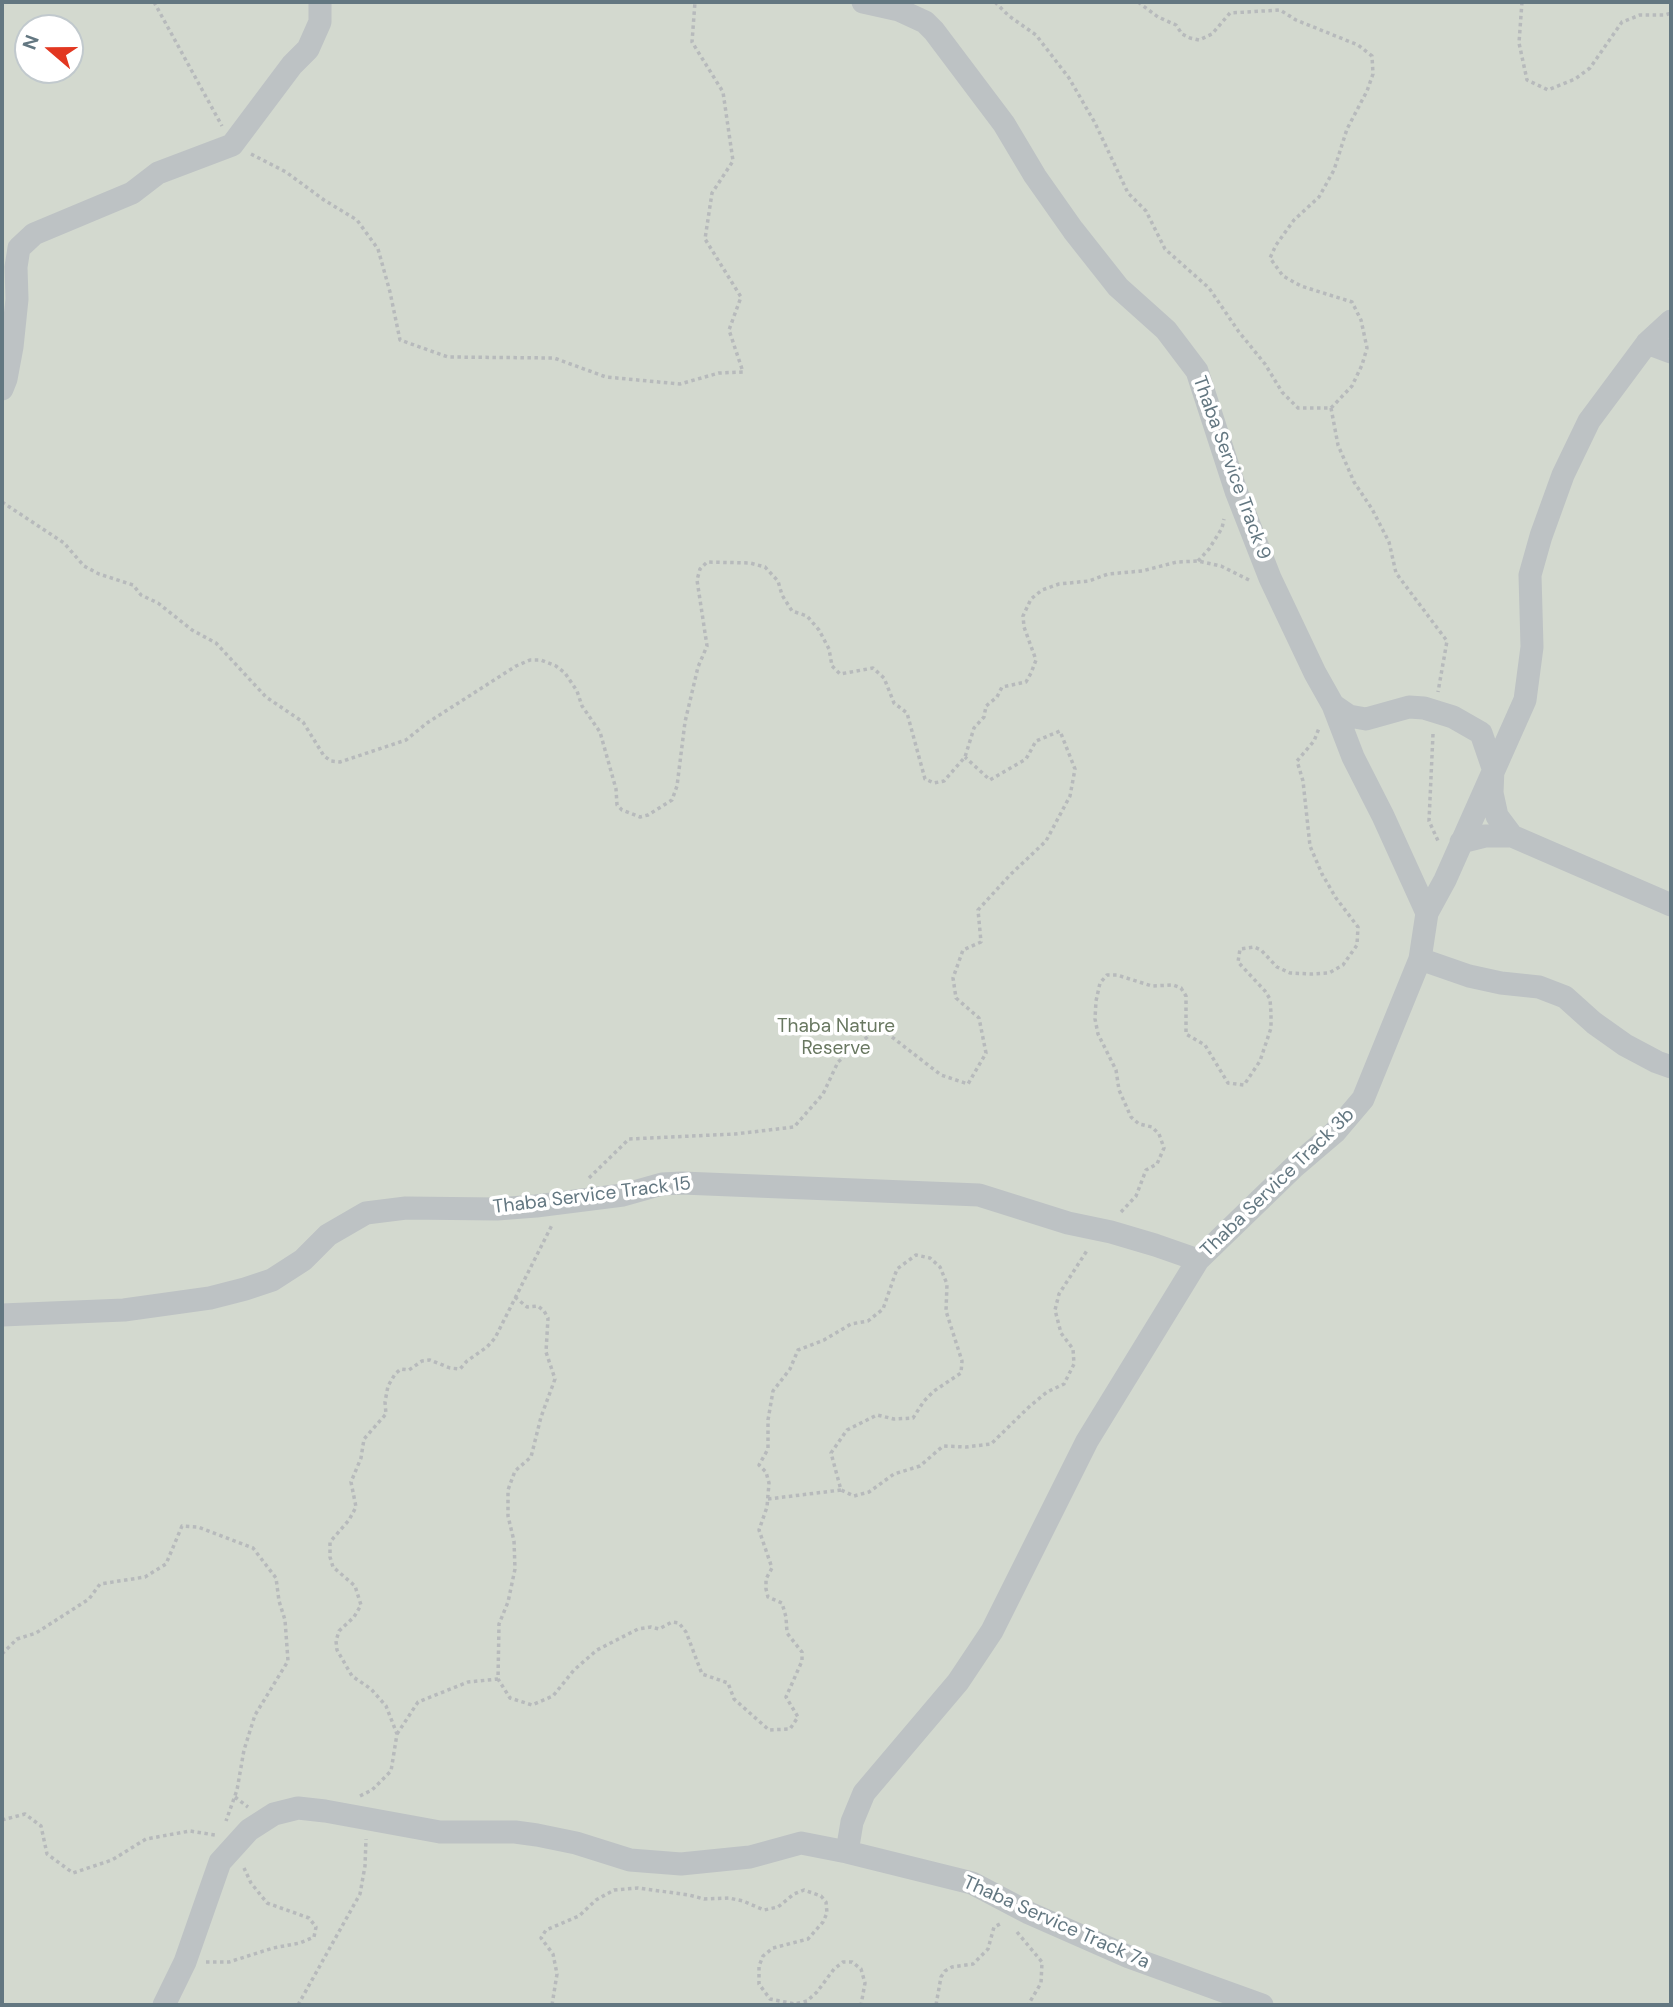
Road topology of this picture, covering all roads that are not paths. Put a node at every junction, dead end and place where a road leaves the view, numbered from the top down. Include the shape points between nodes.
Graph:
1 (320, 2) edge
2 (863, 2) edge
3 (1671, 321) edge
4 (1647, 343) junction
5 (1671, 352) edge
6 (2, 389) edge
7 (1333, 705) junction
8 (1493, 768) junction
9 (1512, 836) junction
10 (1461, 842) junction
11 (1671, 905) edge
12 (1427, 913) junction
13 (1420, 959) junction
14 (1671, 1067) edge
15 (1198, 1260) junction
16 (2, 1315) edge
17 (847, 1852) junction
18 (164, 2005) edge
19 (1262, 2005) edge

1 - 6 street via 320,22 308,49 232,145 158,173 132,193 66,218 34,234 19,248 12,347
2 - 7 street, Thaba Service Track 9 via 899,10 934,32 1004,124 1073,230 1118,287 1182,348 1197,371 1236,491 1277,593
3 - 4 street, Thaba Service Track 3b
4 - 5 street
4 - 8 street, Thaba Service Track 3b via 1589,421 1563,475 1530,575 1532,647 1525,700
7 - 8 street via 1349,716 1366,719 1409,707 1454,717 1481,733
7 - 12 street, Thaba Service Track 9
8 - 9 street via 1497,816
8 - 10 street, Thaba Service Track 3b
9 - 10 street
9 - 11 street
10 - 12 street, Thaba Service Track 3b
12 - 13 street, Thaba Service Track 3b
13 - 14 street via 1469,976 1539,987 1565,996 1625,1045
13 - 15 street, Thaba Service Track 3b via 1363,1099 1335,1132
15 - 16 street, Thaba Service Track 15 via 979,1195 682,1182 623,1195 497,1209 406,1208 366,1213 328,1235 303,1260 272,1280 245,1289 124,1310
15 - 17 street, Thaba Service Track 3b via 1087,1441 992,1631 958,1682 864,1793 852,1822
17 - 18 street, Thaba Service Track 7a via 801,1843 750,1857 681,1864 630,1860 537,1835 440,1832 298,1808 274,1814 227,1841 185,1962
17 - 19 street, Thaba Service Track 7a via 972,1883 1129,1957

